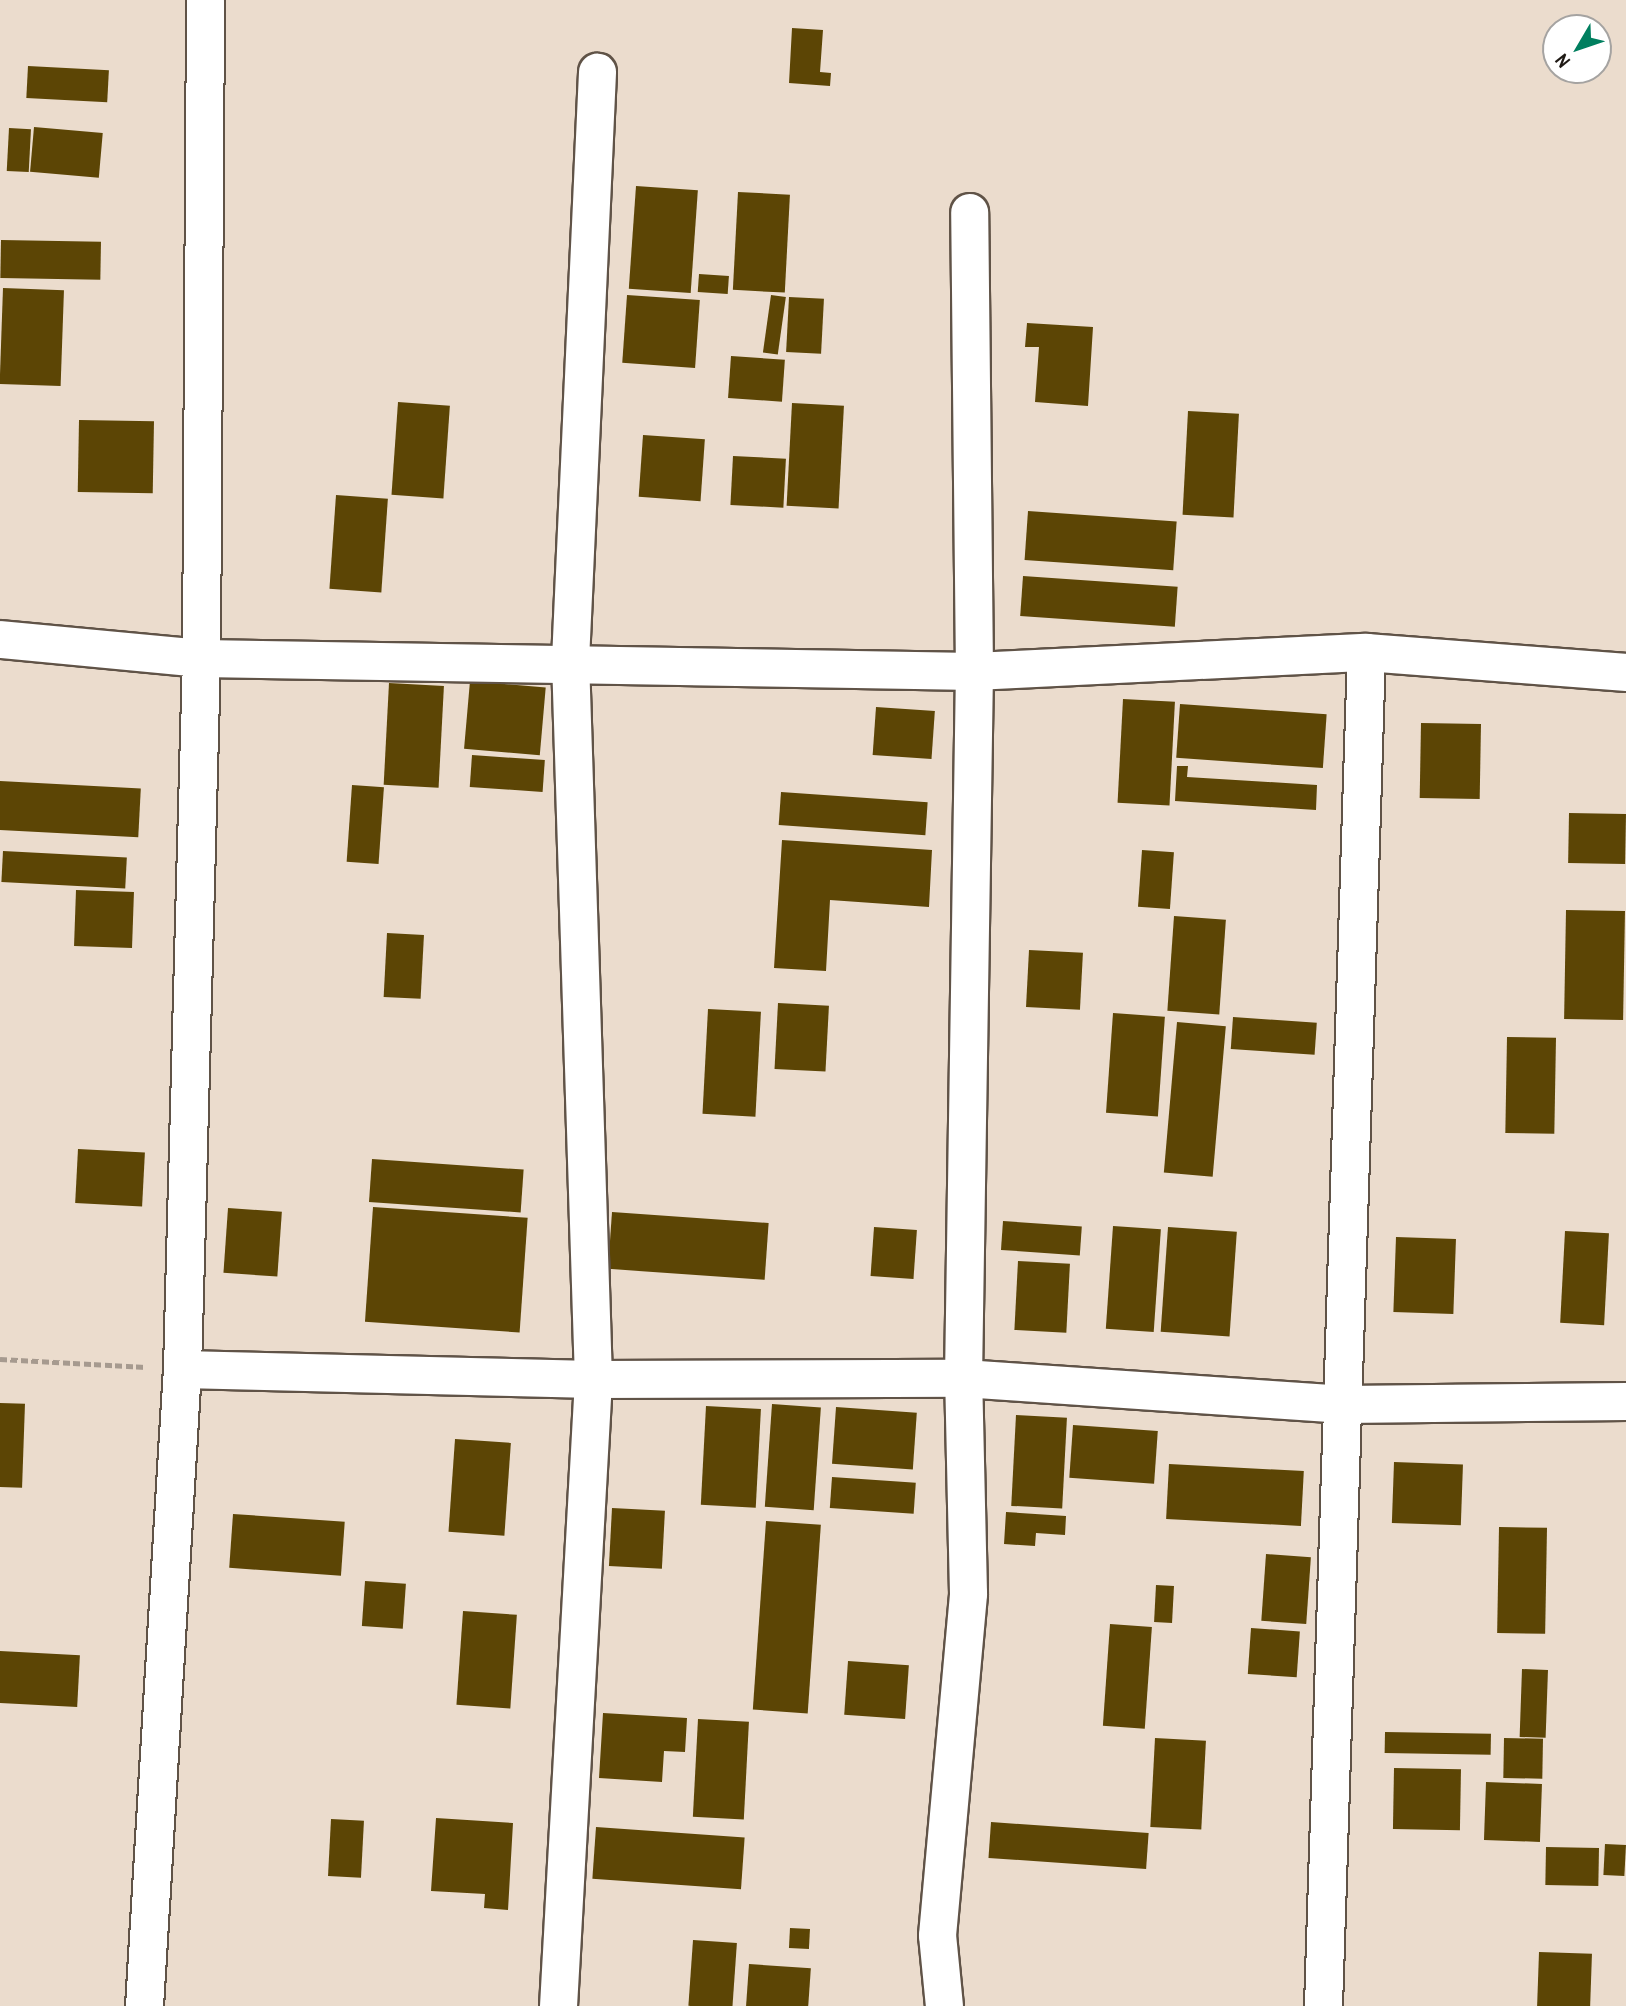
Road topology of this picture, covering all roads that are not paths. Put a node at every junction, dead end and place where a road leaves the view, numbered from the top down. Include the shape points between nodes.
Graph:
1 (205, 0) edge
2 (597, 72) dead end
3 (969, 212) dead end
4 (0, 639) edge
5 (1366, 652) junction
6 (201, 658) junction
7 (570, 660) junction
8 (974, 671) junction
9 (1626, 673) edge
10 (182, 1369) junction
11 (963, 1378) junction
12 (593, 1379) junction
13 (1626, 1401) edge
14 (1344, 1404) junction
15 (144, 2006) edge
16 (558, 2006) edge
17 (944, 2006) edge
18 (1323, 2006) edge

1 - 6 street
2 - 7 street
3 - 8 street
4 - 6 street
5 - 8 street
5 - 9 street
5 - 14 street
6 - 7 street
6 - 10 street
7 - 8 street
7 - 12 street
8 - 11 street
10 - 12 street
10 - 15 street
11 - 12 street
11 - 14 street
11 - 17 street via 968,1593 937,1936
12 - 16 street
13 - 14 street
14 - 18 street

